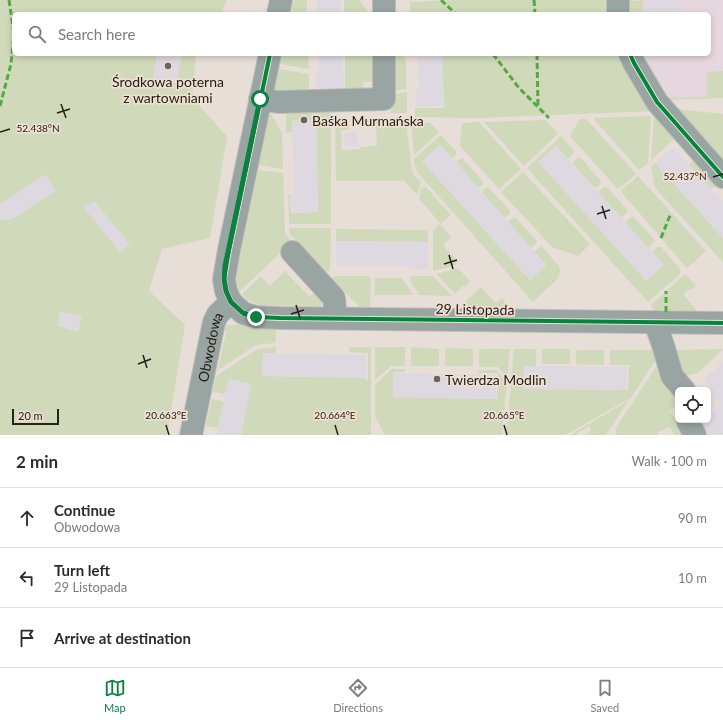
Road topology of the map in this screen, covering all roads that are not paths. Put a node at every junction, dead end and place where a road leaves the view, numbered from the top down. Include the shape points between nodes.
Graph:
1 (281, 0) edge
2 (384, 0) edge
3 (618, 0) edge
4 (278, 12) edge
5 (384, 12) edge
6 (618, 12) edge
7 (270, 56) edge
8 (384, 56) edge
9 (631, 56) edge
10 (260, 99) junction
11 (723, 177) edge
12 (292, 252) dead end
13 (231, 302) junction
14 (336, 318) junction
15 (655, 322) junction
16 (723, 323) edge
17 (681, 387) edge
18 (689, 423) edge
19 (191, 435) edge
20 (695, 435) edge

1 - 4 street
2 - 5 street
3 - 6 street
7 - 10 street, Obwodowa
8 - 10 street via 384,99 278,102
9 - 11 street via 657,102
10 - 13 street, Obwodowa via 225,266 226,291
12 - 14 street via 334,298
13 - 14 street, 29 Listopada via 243,313 256,317
13 - 19 street, Obwodowa via 218,314 214,322
14 - 15 street, 29 Listopada
15 - 16 street, 29 Listopada
15 - 17 street via 672,376
18 - 20 street

